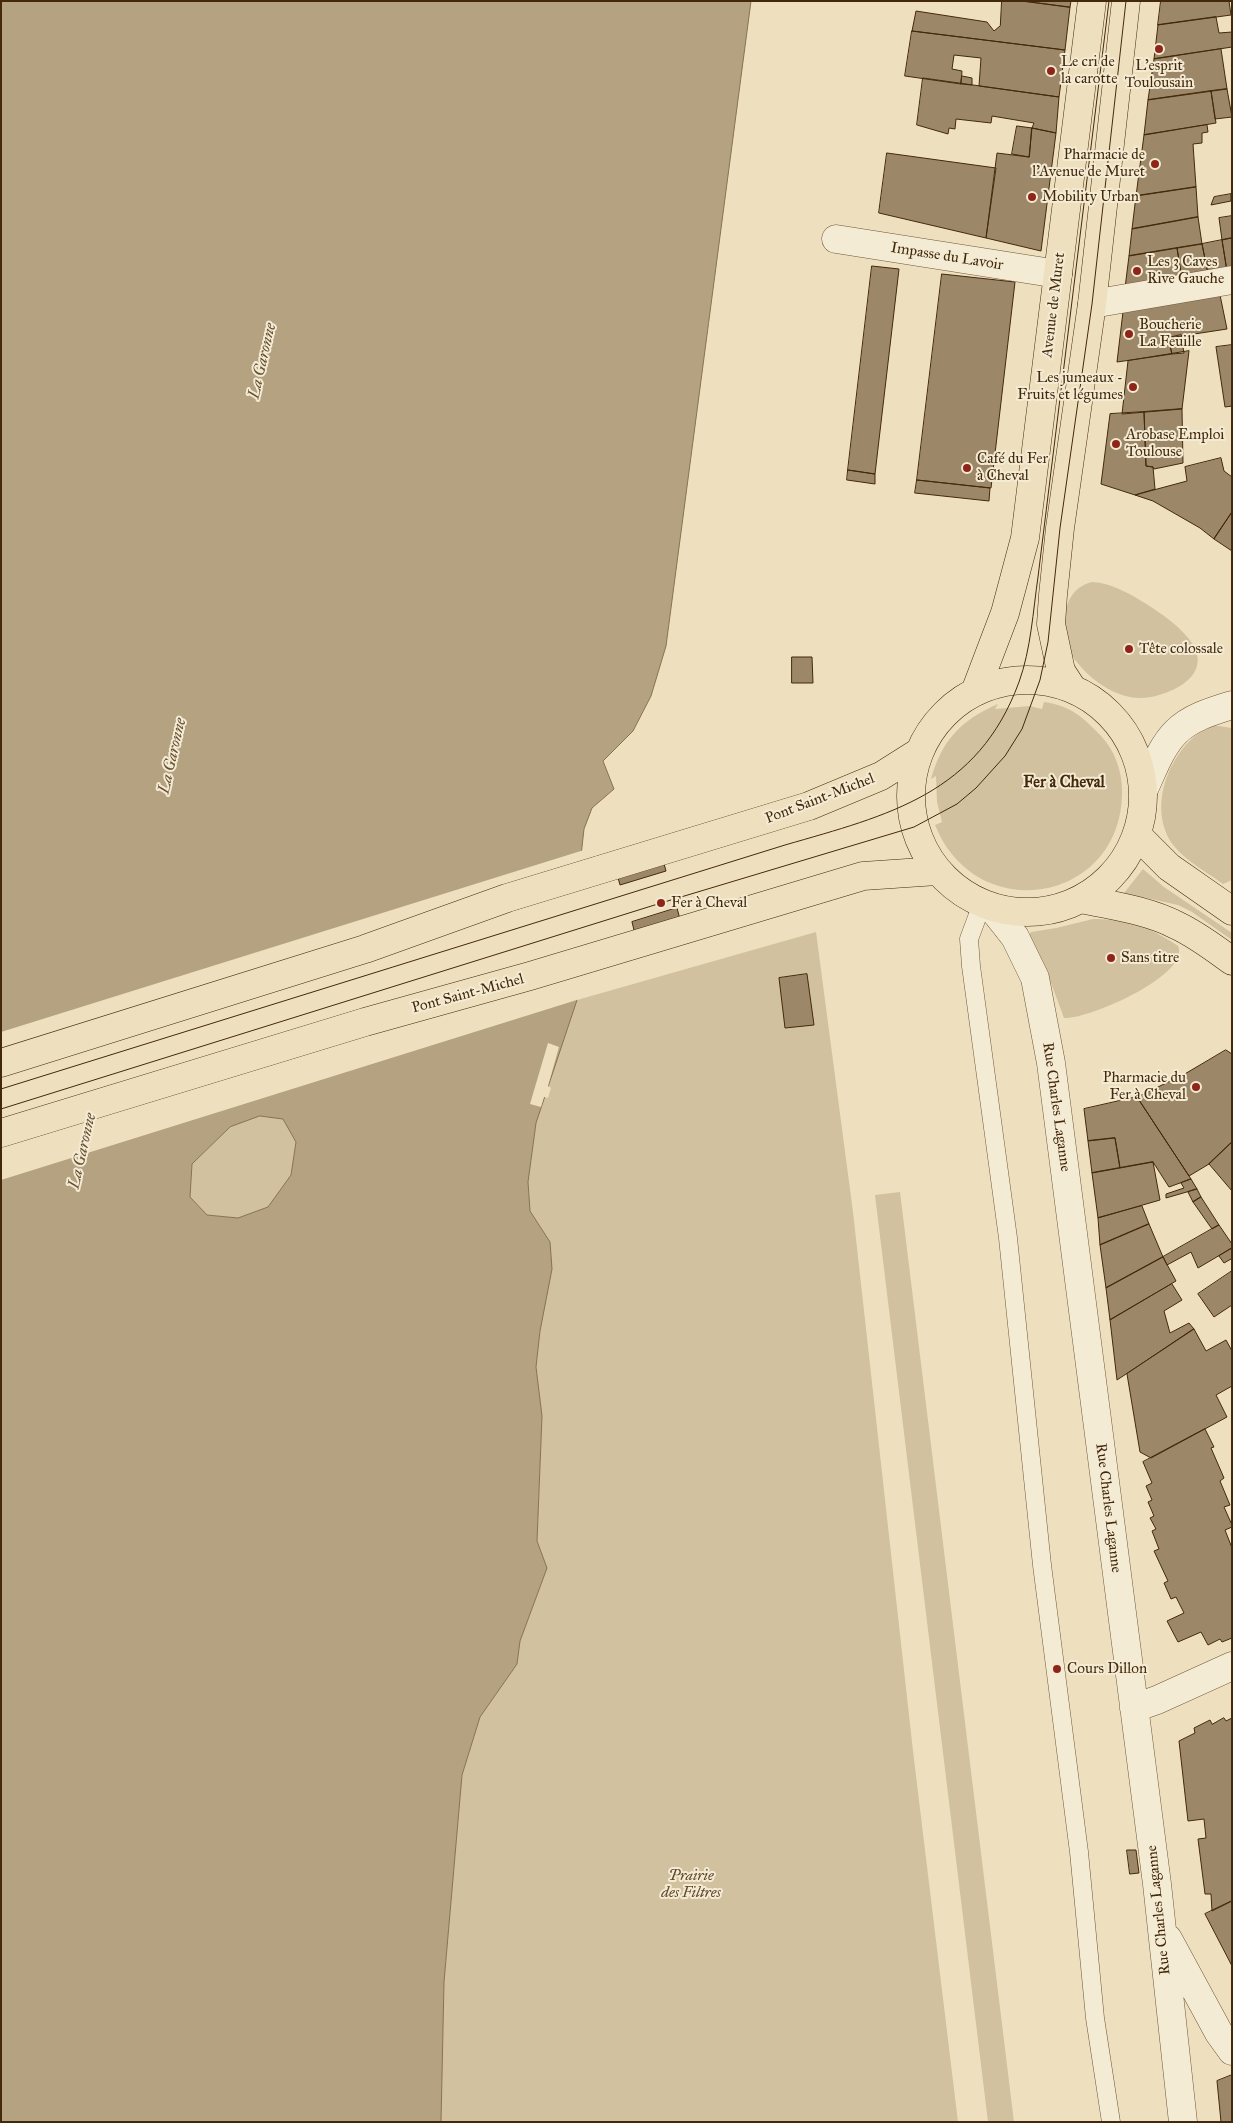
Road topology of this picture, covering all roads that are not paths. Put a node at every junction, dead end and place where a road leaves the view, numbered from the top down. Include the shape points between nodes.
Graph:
1 (1092, 1) edge
2 (1126, 1) edge
3 (836, 239) dead end
4 (1058, 274) junction
5 (1232, 280) edge
6 (1092, 304) junction
7 (1072, 688) junction
8 (976, 692) junction
9 (1232, 705) edge
10 (919, 752) junction
11 (1144, 790) junction
12 (1137, 836) junction
13 (937, 871) junction
14 (1082, 899) junction
15 (987, 906) junction
16 (1232, 911) edge
17 (1232, 961) edge
18 (1, 1063) edge
19 (1, 1133) edge
20 (1232, 1666) edge
21 (1134, 1708) junction
22 (1160, 1924) junction
23 (1232, 2051) edge
24 (1111, 2122) edge
25 (1183, 2122) edge

1 - 4 main road, Avenue de Muret
2 - 6 main road
3 - 4 street, Impasse du Lavoir
4 - 8 main road, Avenue de Muret via 1025,538 1005,613
5 - 6 street
6 - 7 main road via 1060,528 1051,624 1061,671
7 - 8 main road via 1040,680 1020,680 998,683
7 - 11 main road via 1094,700 1126,734 1142,769
8 - 10 main road via 952,707 933,727
9 - 11 street via 1201,715 1176,731 1159,756
10 - 13 main road via 910,803 914,827 923,850
10 - 18 main road, Pont Saint-Michel via 873,779 809,806 507,898 366,949
11 - 12 main road
12 - 14 main road via 1116,872
12 - 16 main road via 1169,867
13 - 15 main road via 953,886
13 - 19 main road, Pont Saint-Michel via 863,876
14 - 15 main road via 1061,908 1038,912 1015,912
14 - 17 main road via 1146,913 1176,924
15 - 21 street, Rue Charles Laganne via 1015,937 1028,961 1036,978 1046,1030
15 - 24 lane via 968,939 1008,1238 1042,1565 1079,1852 1095,2018
20 - 21 street
21 - 22 street, Rue Charles Laganne
22 - 23 street
22 - 25 street, Rue Charles Laganne

